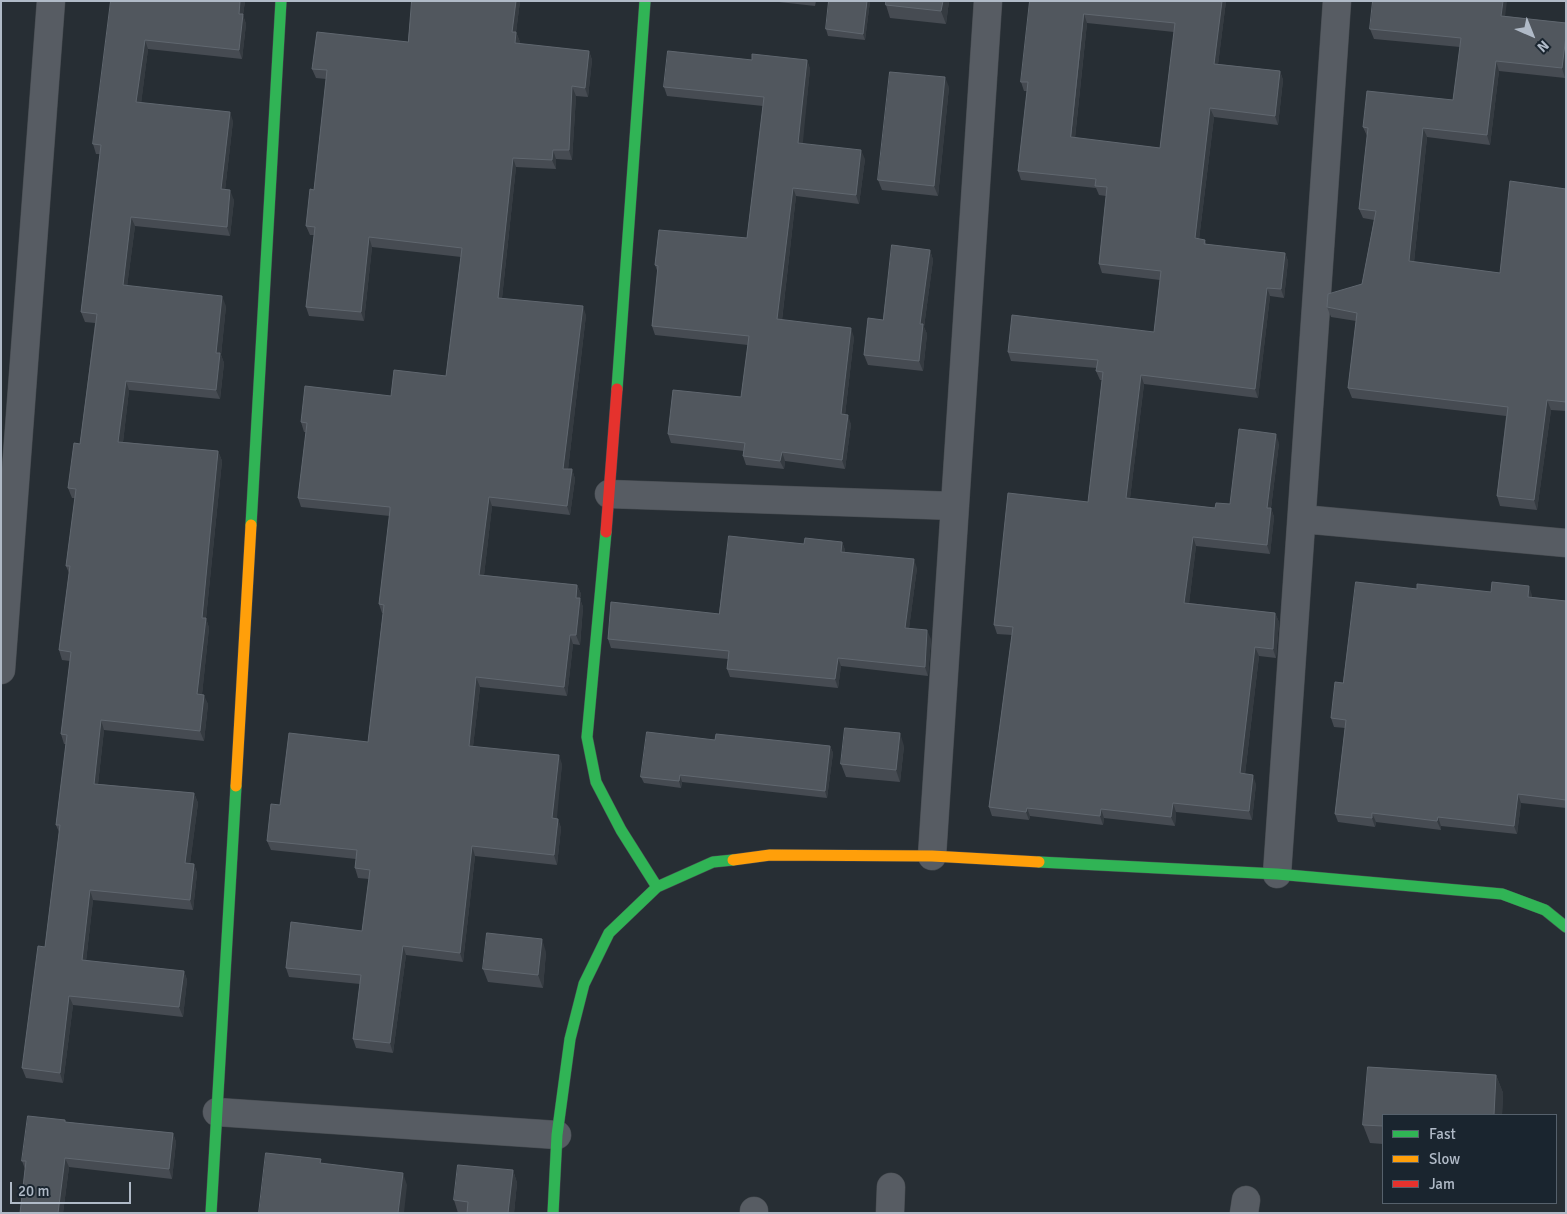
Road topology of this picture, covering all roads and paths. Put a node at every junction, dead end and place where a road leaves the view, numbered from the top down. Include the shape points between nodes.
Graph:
1 (51, 1) edge
2 (281, 1) edge
3 (645, 1) edge
4 (988, 1) edge
5 (1337, 1) edge
6 (609, 494) junction
7 (955, 506) junction
8 (1302, 519) junction
9 (1566, 543) edge
10 (1, 670) edge
11 (932, 856) junction
12 (1277, 874) junction
13 (657, 888) junction
14 (1566, 927) edge
15 (217, 1112) junction
16 (557, 1134) junction
17 (211, 1213) edge
18 (553, 1213) edge

1 - 10 street
2 - 15 street
3 - 6 street
4 - 7 street
5 - 8 street
6 - 7 street
6 - 13 street via 587,737 596,782
7 - 11 street
8 - 9 street
8 - 12 street
11 - 12 street
11 - 13 street via 770,855 713,862
12 - 14 street via 1502,894 1545,910
13 - 16 street via 610,933 584,984 570,1039
15 - 16 street
15 - 17 street
16 - 18 street

